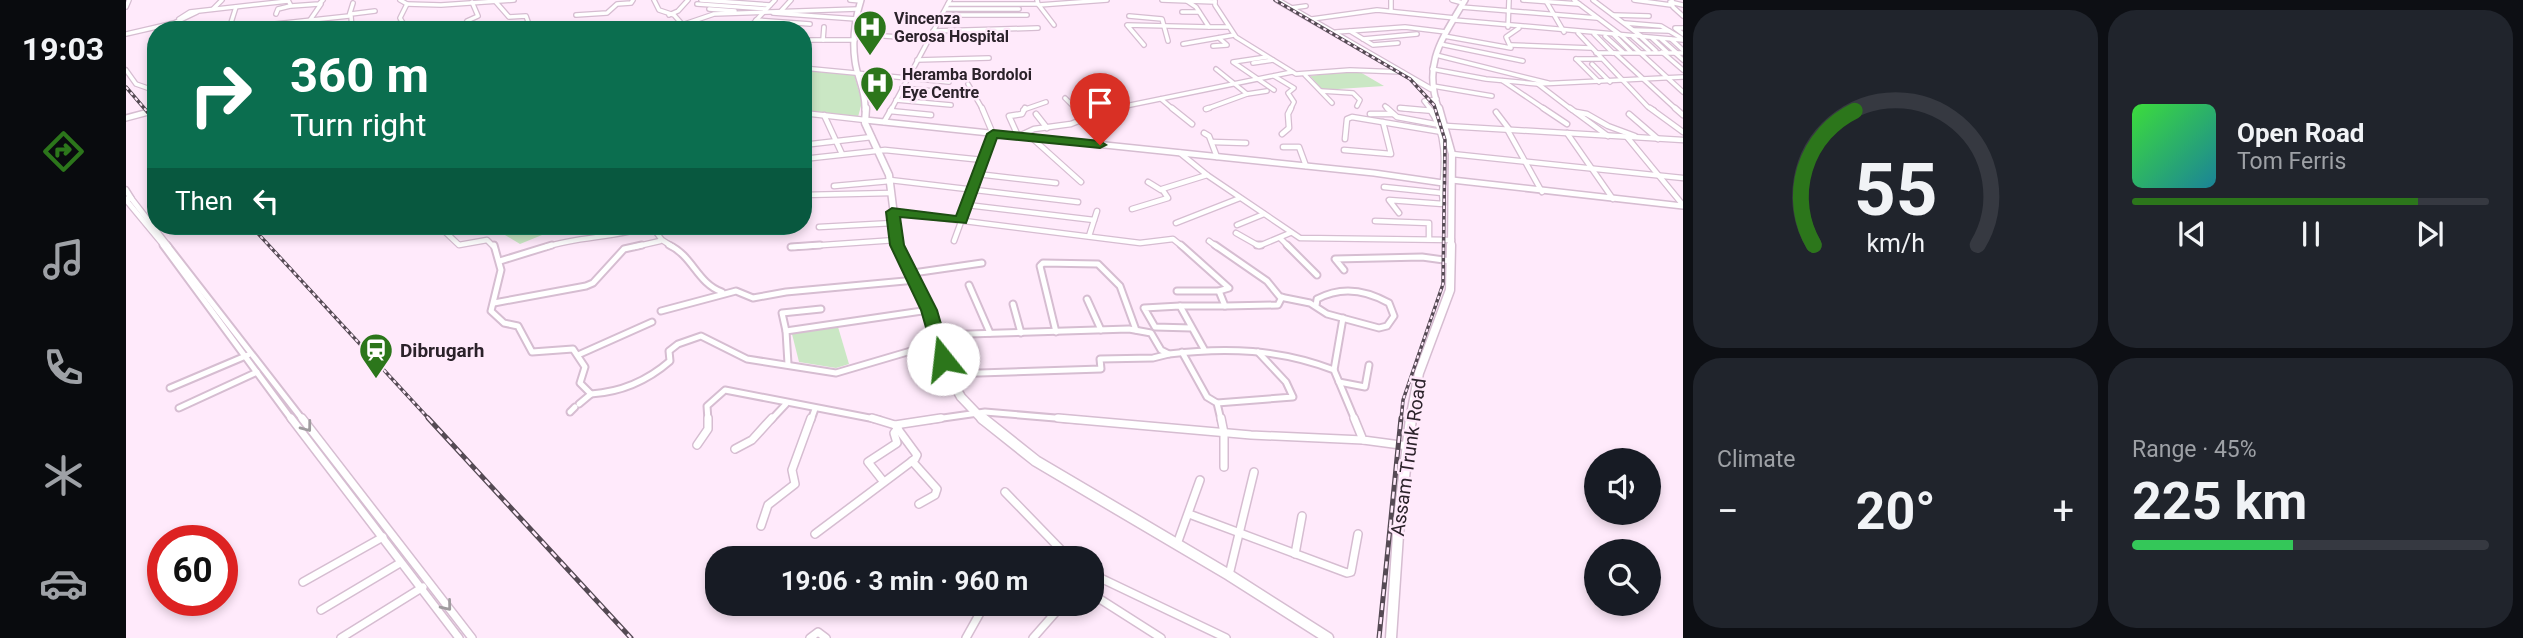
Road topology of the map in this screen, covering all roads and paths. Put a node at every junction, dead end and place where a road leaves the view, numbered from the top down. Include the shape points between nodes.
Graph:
1 (129, 0) edge
2 (222, 0) edge
3 (400, 0) edge
4 (514, 0) edge
5 (633, 0) edge
6 (654, 0) edge
7 (688, 0) edge
8 (701, 0) edge
9 (791, 0) edge
10 (850, 0) edge
11 (1107, 0) edge
12 (1162, 0) edge
13 (1276, 0) edge
14 (1391, 0) edge
15 (1451, 0) edge
16 (1509, 0) edge
17 (1523, 0) edge
18 (1574, 0) edge
19 (1593, 0) edge
20 (1634, 0) edge
21 (1663, 0) edge
22 (495, 1) edge
23 (1187, 1) edge
24 (1215, 1) edge
25 (1546, 1) edge
26 (1641, 1) edge
27 (289, 2) edge
28 (322, 2) edge
29 (472, 2) junction
30 (716, 2) edge
31 (772, 2) edge
32 (1671, 2) edge
33 (353, 3) dead end
34 (860, 3) edge
35 (1038, 3) edge
36 (1463, 3) edge
37 (407, 4) junction
38 (697, 4) dead end
39 (948, 4) edge
40 (1580, 4) junction
41 (741, 6) edge
42 (1306, 6) dead end
43 (126, 7) edge
44 (236, 7) junction
45 (1683, 7) edge
46 (1291, 8) junction
47 (1653, 8) dead end
48 (213, 9) junction
49 (1019, 9) dead end
50 (1675, 9) junction
51 (375, 11) dead end
52 (764, 11) junction
53 (781, 11) junction
54 (1391, 11) junction
55 (1509, 11) junction
56 (1182, 12) dead end
57 (1199, 12) junction
58 (275, 14) dead end
59 (351, 15) junction
60 (576, 15) dead end
61 (669, 15) junction
62 (942, 15) junction
63 (1027, 15) dead end
64 (1553, 15) junction
65 (1613, 15) junction
66 (809, 16) junction
67 (1129, 16) dead end
68 (1649, 16) dead end
69 (1683, 16) edge
70 (856, 19) junction
71 (1312, 19) junction
72 (1454, 19) junction
73 (1600, 19) junction
74 (310, 20) junction
75 (756, 20) joint
76 (176, 21) edge
77 (232, 21) edge
78 (301, 21) edge
79 (351, 21) edge
80 (402, 21) edge
81 (471, 21) edge
82 (528, 21) edge
83 (678, 21) edge
84 (692, 21) edge
85 (771, 21) edge
86 (804, 21) edge
87 (1625, 23) junction
88 (1054, 25) dead end
89 (1166, 26) junction
90 (824, 27) dead end
91 (1209, 27) junction
92 (1228, 27) junction
93 (1508, 27) junction
94 (1038, 28) dead end
95 (1519, 28) junction
96 (1683, 28) edge
97 (147, 29) edge
98 (1634, 30) junction
99 (933, 31) junction
100 (1350, 31) junction
101 (1564, 32) junction
102 (1671, 32) junction
103 (1336, 33) junction
104 (1578, 33) junction
105 (126, 34) edge
106 (1417, 34) dead end
107 (1445, 34) junction
108 (1594, 34) junction
109 (1603, 34) junction
110 (1683, 34) edge
111 (1234, 35) junction
112 (1614, 35) junction
113 (1622, 36) junction
114 (1633, 36) junction
115 (855, 37) junction
116 (1642, 37) junction
117 (1219, 38) junction
118 (1652, 38) junction
119 (1661, 38) junction
120 (929, 39) junction
121 (1363, 39) junction
122 (1671, 39) junction
123 (812, 40) edge
124 (824, 40) junction
125 (1168, 41) dead end
126 (1398, 43) dead end
127 (1183, 44) dead end
128 (1440, 44) junction
129 (1144, 45) dead end
130 (1511, 45) junction
131 (1213, 46) dead end
132 (1591, 48) junction
133 (1639, 51) junction
134 (1649, 51) junction
135 (1623, 52) junction
136 (1631, 52) junction
137 (1662, 52) junction
138 (1679, 52) edge
139 (1596, 53) junction
140 (1614, 53) junction
141 (1436, 55) junction
142 (1268, 57) junction
143 (989, 58) dead end
144 (1601, 59) junction
145 (917, 60) junction
146 (1273, 60) junction
147 (1683, 60) edge
148 (1523, 61) dead end
149 (1253, 63) dead end
150 (1592, 64) dead end
151 (1480, 65) junction
152 (812, 69) edge
153 (1216, 69) dead end
154 (1432, 69) junction
155 (126, 70) edge
156 (1683, 70) edge
157 (1502, 71) junction
158 (1292, 72) junction
159 (1404, 72) junction
160 (858, 73) junction
161 (1304, 75) junction
162 (1274, 76) junction
163 (908, 77) junction
164 (1475, 77) junction
165 (1683, 77) edge
166 (1668, 78) junction
167 (1257, 79) junction
168 (1646, 79) junction
169 (1502, 81) junction
170 (1623, 81) junction
171 (950, 82) dead end
172 (1232, 82) junction
173 (1599, 82) junction
174 (1610, 82) junction
175 (968, 84) dead end
176 (1538, 84) junction
177 (1552, 84) junction
178 (1432, 87) junction
179 (147, 88) edge
180 (902, 88) junction
181 (1274, 90) dead end
182 (1267, 91) dead end
183 (1321, 91) junction
184 (1683, 92) edge
185 (956, 93) dead end
186 (1247, 94) junction
187 (1492, 96) dead end
188 (1065, 98) dead end
189 (1161, 99) junction
190 (1437, 99) junction
191 (896, 100) junction
192 (1046, 102) dead end
193 (1332, 103) dead end
194 (951, 105) dead end
195 (1357, 106) dead end
196 (1385, 106) dead end
197 (1400, 108) dead end
198 (1206, 109) dead end
199 (890, 111) junction
200 (1434, 111) junction
201 (147, 112) edge
202 (1496, 112) dead end
203 (1576, 112) junction
204 (812, 114) edge
205 (1036, 114) dead end
206 (1370, 114) dead end
207 (1393, 114) junction
208 (1629, 114) dead end
209 (824, 115) junction
210 (931, 115) dead end
211 (1683, 115) edge
212 (126, 118) edge
213 (1085, 118) junction
214 (865, 120) junction
215 (884, 122) junction
216 (1383, 122) junction
217 (1192, 124) dead end
218 (1567, 124) dead end
219 (1047, 128) junction
220 (1443, 128) junction
221 (1508, 129) junction
222 (1683, 132) edge
223 (1204, 133) dead end
224 (1567, 133) junction
225 (993, 134) junction
226 (1282, 134) dead end
227 (1018, 136) junction
228 (1608, 136) junction
229 (1626, 136) junction
230 (872, 137) junction
231 (1636, 137) junction
232 (1032, 138) junction
233 (1345, 139) dead end
234 (1658, 139) junction
235 (1683, 140) edge
236 (837, 141) junction
237 (1212, 142) junction
238 (812, 143) edge
239 (1246, 143) dead end
240 (1283, 147) dead end
241 (880, 150) junction
242 (1344, 150) dead end
243 (1180, 153) junction
244 (1452, 154) junction
245 (842, 155) junction
246 (1217, 157) junction
247 (812, 158) edge
248 (983, 160) junction
249 (1525, 162) junction
250 (1306, 166) junction
251 (1591, 169) junction
252 (977, 174) junction
253 (1207, 175) junction
254 (1658, 176) junction
255 (1683, 178) edge
256 (890, 180) junction
257 (1081, 182) dead end
258 (1447, 182) junction
259 (1056, 183) dead end
260 (1148, 183) dead end
261 (834, 186) dead end
262 (1384, 187) dead end
263 (973, 189) junction
264 (126, 190) edge
265 (1161, 190) junction
266 (1542, 191) junction
267 (891, 193) junction
268 (1442, 193) junction
269 (812, 195) edge
270 (1240, 198) junction
271 (1613, 198) junction
272 (128, 199) edge
273 (1078, 202) dead end
274 (967, 205) junction
275 (1683, 205) edge
276 (1132, 209) dead end
277 (1097, 211) dead end
278 (892, 212) junction
279 (1264, 214) junction
280 (1399, 214) dead end
281 (961, 220) junction
282 (1094, 220) junction
283 (1375, 221) dead end
284 (147, 222) edge
285 (893, 223) junction
286 (1176, 223) dead end
287 (1237, 225) dead end
288 (819, 227) dead end
289 (1236, 233) dead end
290 (1290, 233) junction
291 (158, 235) edge
292 (448, 235) edge
293 (614, 235) edge
294 (657, 235) edge
295 (1089, 236) junction
296 (1280, 238) junction
297 (1429, 238) junction
298 (895, 240) junction
299 (1452, 240) junction
300 (660, 241) junction
301 (1209, 241) dead end
302 (954, 242) dead end
303 (791, 247) dead end
304 (500, 261) junction
305 (1451, 261) junction
306 (982, 263) dead end
307 (1344, 270) dead end
308 (1317, 275) dead end
309 (914, 276) junction
310 (970, 285) dead end
311 (1177, 291) dead end
312 (1219, 291) junction
313 (724, 293) junction
314 (1282, 298) junction
315 (1087, 299) dead end
316 (494, 303) junction
317 (1013, 304) dead end
318 (1180, 306) junction
319 (1225, 306) junction
320 (1317, 306) junction
321 (821, 309) dead end
322 (929, 310) junction
323 (661, 312) dead end
324 (1343, 318) junction
325 (652, 322) dead end
326 (1191, 328) junction
327 (1101, 330) junction
328 (1136, 330) junction
329 (786, 331) junction
330 (1021, 332) junction
331 (1056, 332) junction
332 (990, 333) junction
333 (937, 339) junction
334 (1203, 349) junction
335 (1182, 352) junction
336 (1258, 352) junction
337 (1169, 354) junction
338 (248, 355) junction
339 (579, 355) junction
340 (788, 364) junction
341 (1369, 365) dead end
342 (260, 370) junction
343 (1335, 370) junction
344 (948, 374) junction
345 (1339, 382) junction
346 (170, 388) dead end
347 (591, 394) junction
348 (1217, 403) junction
349 (786, 404) junction
350 (180, 408) dead end
351 (575, 408) dead end
352 (815, 409) junction
353 (975, 413) junction
354 (897, 426) junction
355 (1224, 433) junction
356 (1363, 440) junction
357 (697, 445) dead end
358 (1408, 446) junction
359 (735, 449) dead end
360 (912, 461) junction
361 (1224, 467) dead end
362 (1255, 472) dead end
363 (1200, 480) dead end
364 (883, 481) junction
365 (1005, 492) dead end
366 (919, 504) dead end
367 (1189, 514) junction
368 (1303, 516) dead end
369 (761, 526) dead end
370 (815, 534) dead end
371 (1241, 534) junction
372 (1358, 534) dead end
373 (385, 536) junction
374 (1177, 544) junction
375 (1058, 546) edge
376 (1295, 554) junction
377 (400, 563) junction
378 (1229, 575) junction
379 (1104, 579) edge
380 (303, 582) dead end
381 (425, 585) junction
382 (1104, 602) edge
383 (321, 610) dead end
384 (978, 616) edge
385 (1052, 616) edge
386 (341, 638) edge
387 (459, 638) edge
388 (472, 638) edge
389 (810, 638) edge
390 (826, 638) edge
391 (966, 638) edge
392 (1033, 638) edge
393 (1161, 638) edge
394 (1226, 638) edge
395 (1328, 638) edge
396 (1391, 638) edge

1 - 43 street
2 - 48 street
3 - 37 street
4 - 22 street
5 - 60 street via 615,5 607,13
6 - 61 street via 659,10
7 - 61 street
8 - 30 street
9 - 53 street
10 - 34 street
11 - 35 street
12 - 23 street
13 - 46 main road
14 - 54 street
15 - 36 street
16 - 55 street
17 - 25 street
18 - 40 street
19 - 65 street
20 - 26 street
21 - 32 street
22 - 29 street
22 - 82 street via 509,17 526,16
23 - 24 street
23 - 57 street
24 - 92 street
25 - 40 street
25 - 64 street
26 - 32 street
26 - 47 street
27 - 28 street
27 - 44 street
27 - 58 street
28 - 74 street
29 - 37 street
29 - 81 street via 478,15
30 - 38 street
30 - 41 street
30 - 41 street via 708,10
31 - 41 street
31 - 52 street
32 - 45 street
32 - 50 street
33 - 59 street
34 - 53 street
34 - 70 main road
35 - 39 street
35 - 88 street
36 - 55 street
36 - 72 main road, Assam Trunk Road
37 - 80 street
39 - 49 street
39 - 62 street
40 - 73 street
41 - 52 street
41 - 52 street
41 - 84 street
42 - 46 street
44 - 48 street
44 - 77 street
45 - 50 street
46 - 71 main road
48 - 76 street
50 - 69 street
51 - 59 street
52 - 53 street
52 - 66 street
52 - 75 street
54 - 71 street
54 - 72 street
55 - 64 street
55 - 93 street
56 - 57 street
57 - 91 street
59 - 74 street
59 - 79 street
61 - 83 street
62 - 63 street
62 - 99 street
64 - 73 street
64 - 101 street
65 - 68 street
65 - 87 street
66 - 70 street
66 - 86 street
67 - 89 street via 1161,18
70 - 115 main road
71 - 103 main road
72 - 93 street
72 - 107 main road, Assam Trunk Road
73 - 113 street
74 - 78 street
75 - 85 street
87 - 98 street
87 - 102 street via 1659,25
89 - 91 street
89 - 125 street
89 - 129 street via 1127,25
90 - 124 street
91 - 92 street
92 - 111 street
93 - 95 street
94 - 99 street
95 - 101 street
95 - 130 street via 1506,37
96 - 110 street via 1675,28
97 - 105 street
98 - 102 street
98 - 116 street
99 - 120 street
100 - 103 street
100 - 107 street via 1409,27
100 - 121 street
101 - 104 street
102 - 122 street via 1683,40
103 - 159 main road
104 - 108 street
104 - 132 street
106 - 121 street
107 - 128 main road, Assam Trunk Road
107 - 130 street
108 - 109 street
108 - 140 street
109 - 112 street
109 - 135 street
111 - 117 street
111 - 142 street
112 - 113 street
112 - 136 street
113 - 114 street
113 - 133 street
114 - 116 street
114 - 134 street
115 - 120 street
115 - 124 street
115 - 160 main road
116 - 118 street
116 - 137 street
117 - 127 street
117 - 131 street via 1227,44
118 - 119 street
118 - 137 street
119 - 122 street
119 - 138 street
120 - 145 street
121 - 126 street via 1374,45
122 - 138 street
123 - 124 street
128 - 141 main road, Assam Trunk Road
128 - 148 street
130 - 132 street
132 - 139 street
133 - 134 street
133 - 136 street
133 - 166 street
134 - 137 street
135 - 136 street
135 - 140 street
137 - 138 street
137 - 156 street
138 - 147 street
139 - 140 street
139 - 144 street
140 - 168 street
141 - 151 street
141 - 154 main road, Assam Trunk Road
142 - 146 street
142 - 167 street via 1233,61
143 - 145 street
144 - 170 street
144 - 173 street via 1575,57
145 - 163 street
146 - 149 street
146 - 158 street
150 - 174 street
151 - 157 street
151 - 164 street
152 - 160 street
153 - 172 street
154 - 164 street
154 - 178 main road, Assam Trunk Road
155 - 179 street via 136,84
157 - 169 street
157 - 177 street
158 - 161 street
158 - 162 street
159 - 161 street via 1350,70
159 - 178 main road
160 - 163 street
160 - 214 main road via 867,98
161 - 183 street
162 - 167 street
162 - 226 street via 1294,88 1288,93 1294,103 1288,114 1289,129
163 - 171 street
163 - 180 street
164 - 169 street
165 - 166 street
166 - 168 street
166 - 184 street
167 - 172 street
167 - 181 street
168 - 170 street
168 - 211 street
169 - 176 street
169 - 218 street
170 - 174 street
170 - 222 street via 1648,107
172 - 186 street
172 - 189 street
173 - 174 street
173 - 177 street
175 - 225 street
176 - 177 street
176 - 203 street
178 - 187 street
178 - 190 main road, Assam Trunk Road
180 - 185 street
180 - 191 street
182 - 186 street
183 - 193 street
183 - 195 street via 1353,93 1360,100
186 - 198 street
188 - 213 street
189 - 213 street via 1110,108
189 - 217 street
190 - 200 street via 1424,101
190 - 220 main road, Assam Trunk Road
191 - 194 street
191 - 199 street
192 - 227 street via 1009,116
196 - 207 street
197 - 200 street
199 - 210 street
199 - 215 street
200 - 220 street
201 - 212 street
202 - 221 street
203 - 228 street
203 - 231 street via 1588,111 1611,128 1628,129
204 - 209 street
205 - 219 street
206 - 207 street
207 - 220 street
208 - 234 street
209 - 214 street
209 - 236 street
213 - 219 street
214 - 215 street
214 - 230 main road
215 - 225 street
216 - 220 street
216 - 233 street via 1348,118
216 - 242 street via 1391,154
219 - 227 street
220 - 221 street
220 - 244 main road, Assam Trunk Road
220 - 258 street
221 - 224 street
221 - 249 street
223 - 237 street
224 - 228 street
224 - 251 street
225 - 227 street
225 - 248 street
227 - 232 street
228 - 229 street
229 - 231 street
229 - 254 street
230 - 236 street
230 - 241 main road
231 - 234 street
232 - 243 street
232 - 257 street
234 - 235 street
236 - 238 street
236 - 245 street
237 - 239 street
237 - 246 street
240 - 250 street via 1300,148
241 - 245 street
241 - 248 street
241 - 256 main road
243 - 246 street
243 - 253 street
244 - 249 street
244 - 258 main road, Assam Trunk Road
245 - 247 street
246 - 250 street
248 - 252 street
249 - 251 street
249 - 266 street
250 - 258 street
251 - 254 street
251 - 271 street
252 - 259 street
252 - 263 street
253 - 265 street
253 - 270 street
254 - 255 street
254 - 275 street
256 - 261 street
256 - 263 street
256 - 267 main road
258 - 266 street
258 - 268 street
258 - 299 main road, Assam Trunk Road
260 - 265 street
262 - 268 street
263 - 273 street
263 - 274 street
264 - 272 street
265 - 276 street via 1168,198
266 - 271 street
267 - 269 street
267 - 278 main road
268 - 280 street via 1443,204 1389,200
270 - 279 street
270 - 286 street
271 - 275 street
272 - 284 street
274 - 281 street
274 - 282 street
277 - 282 street
278 - 281 street
278 - 285 main road
279 - 287 street
279 - 290 street
281 - 295 street
281 - 302 street
282 - 295 street
283 - 297 street via 1429,223
285 - 288 street
285 - 298 main road
289 - 296 street via 1257,246
290 - 296 street
290 - 297 street via 1302,239
291 - 338 street
292 - 304 street via 459,246 492,241
293 - 304 street via 568,240
294 - 300 street
295 - 312 street via 1140,243 1173,239 1229,288
296 - 308 street
297 - 299 street
298 - 303 street
298 - 309 main road
299 - 305 main road, Assam Trunk Road
300 - 313 street via 685,254 702,282
300 - 316 street via 624,249 586,286
301 - 314 street via 1269,283
304 - 316 street
305 - 307 street via 1335,259
305 - 358 main road, Assam Trunk Road via 1450,290 1419,373
306 - 309 street
309 - 313 street via 753,298 740,291
309 - 322 main road
310 - 332 street
311 - 312 street
312 - 319 street
313 - 323 street
314 - 319 street via 1278,305
314 - 320 street
315 - 327 street
316 - 339 street via 491,311 504,323 518,326 529,350 571,347
317 - 330 street
318 - 319 street
318 - 326 street
318 - 326 street via 1144,310 1155,327
320 - 324 street
320 - 324 street via 1317,299 1326,294 1366,291 1389,303 1394,316 1382,328
321 - 329 street via 782,313
322 - 329 street
322 - 333 main road
324 - 343 street
325 - 339 street
326 - 334 street
327 - 328 street
327 - 331 street
328 - 331 street via 1120,286 1098,264 1043,263
328 - 337 street via 1151,333
329 - 340 street
330 - 331 street
330 - 332 street
332 - 333 street
333 - 340 street via 836,373
333 - 344 main road
334 - 335 street
334 - 336 street
335 - 337 street
335 - 348 street via 1207,397
336 - 343 street
336 - 348 street via 1286,382 1293,397
337 - 344 street via 1100,359 1101,369
338 - 342 street
338 - 346 street
339 - 347 street via 585,367 580,383
340 - 347 street via 747,359 704,337 694,337 674,346 668,363 629,388
341 - 345 street via 1365,387
342 - 350 street
342 - 373 street
343 - 345 street
344 - 353 main road
345 - 356 street
347 - 351 street
348 - 355 street
349 - 352 street
349 - 357 street via 761,394 721,392 707,406 709,429
349 - 359 street via 752,440
352 - 354 street via 869,416
352 - 369 street via 792,470 795,484 768,505
353 - 354 street
353 - 355 street
353 - 374 main road via 1036,461
354 - 360 street via 917,455
354 - 364 street via 897,443 868,462
355 - 356 street
355 - 361 street
356 - 358 street
358 - 396 main road, Assam Trunk Road
360 - 364 street
360 - 366 street via 937,489
362 - 371 street
363 - 367 street
364 - 370 street
365 - 375 street
367 - 371 street
367 - 374 street
368 - 376 street
371 - 376 street
371 - 378 street
372 - 376 street via 1351,572
373 - 377 street
373 - 380 street
373 - 381 street
374 - 378 main road
377 - 381 street
377 - 383 street
378 - 395 main road
379 - 394 street
381 - 386 street
381 - 387 street
381 -> 388 street
382 - 393 street
384 - 391 street
385 - 392 street
389 - 390 street via 818,632

